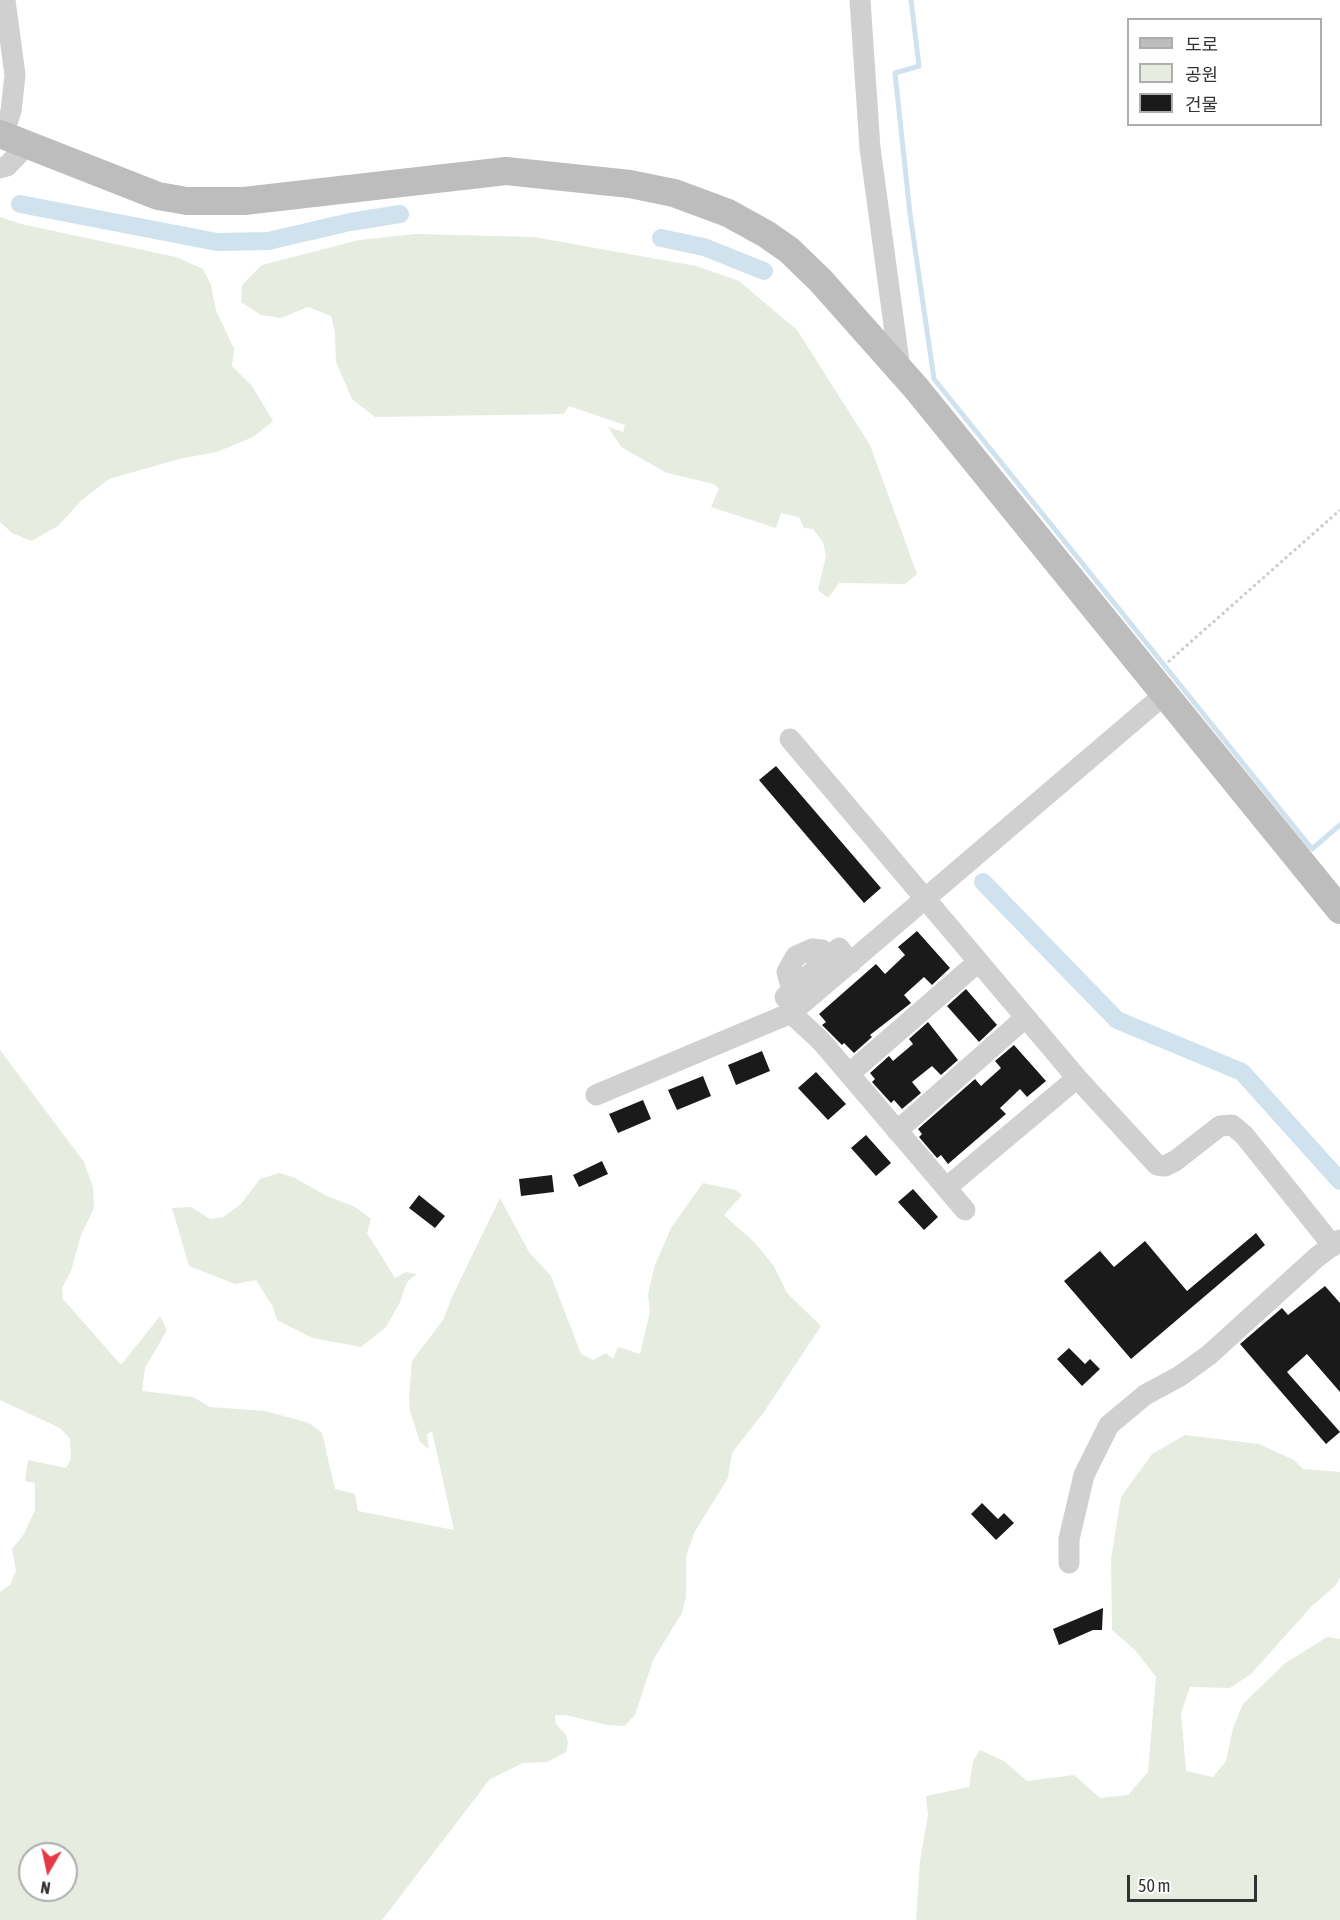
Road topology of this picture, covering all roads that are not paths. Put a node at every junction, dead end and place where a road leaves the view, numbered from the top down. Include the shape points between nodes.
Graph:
1 (5, 0) edge
2 (860, 0) edge
3 (10, 138) edge
4 (0, 168) edge
5 (900, 369) junction
6 (1158, 686) junction
7 (790, 739) dead end
8 (924, 900) junction
9 (1340, 910) edge
10 (841, 959) junction
11 (978, 962) junction
12 (793, 1004) junction
13 (1025, 1018) junction
14 (849, 1074) junction
15 (1077, 1078) junction
16 (596, 1095) dead end
17 (897, 1131) junction
18 (946, 1188) junction
19 (965, 1210) dead end
20 (1336, 1243) edge
21 (1069, 1563) dead end

1 - 3 street via 15,75
2 - 5 street via 870,148
3 - 4 street via 7,166
3 - 5 street via 159,196 187,201 244,201 506,171 630,184 674,193 728,213 789,250 849,309
5 - 6 street
6 - 8 street
6 - 9 street
7 - 8 street
8 - 10 street
8 - 11 street
10 - 12 street
10 - 12 street via 812,949 796,956 788,972
11 - 13 street
11 - 14 street
12 - 14 street
12 - 16 street
13 - 15 street
13 - 17 street
14 - 17 street
15 - 18 street
15 - 20 street via 1157,1165 1175,1161 1220,1126 1232,1125
17 - 18 street
18 - 19 street
20 - 21 street via 1209,1355 1145,1395 1109,1425 1084,1475 1069,1539

